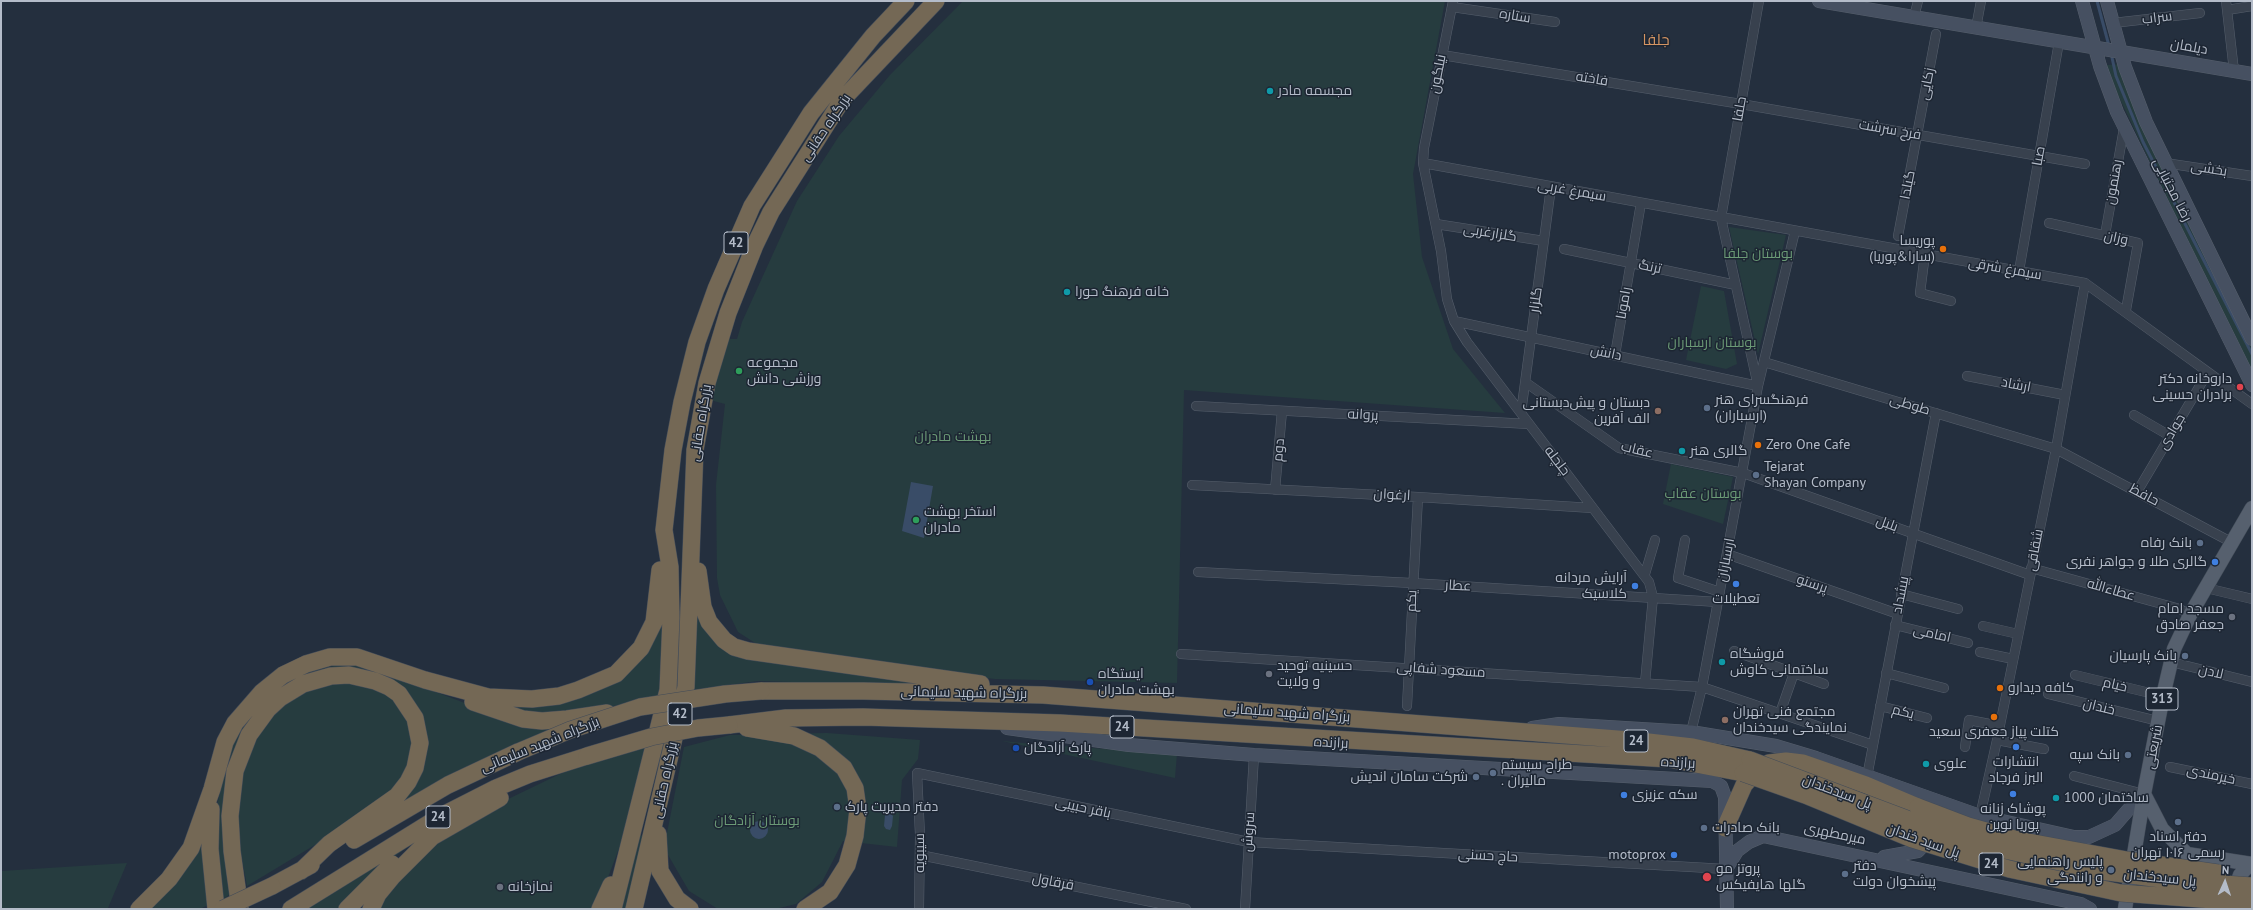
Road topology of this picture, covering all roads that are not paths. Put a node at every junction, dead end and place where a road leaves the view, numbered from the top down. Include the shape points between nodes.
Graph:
1 (906, 1) edge
2 (936, 1) edge
3 (1759, 1) edge
4 (1819, 1) edge
5 (1918, 1) edge
6 (1982, 1) edge
7 (2082, 1) edge
8 (2108, 1) edge
9 (1453, 4) edge
10 (2226, 5) edge
11 (2252, 6) edge
12 (2200, 13) dead end
13 (1914, 17) junction
14 (1555, 22) dead end
15 (2113, 23) junction
16 (1976, 28) junction
17 (1936, 34) dead end
18 (2059, 42) junction
19 (2095, 48) junction
20 (2121, 52) junction
21 (1442, 55) junction
22 (2234, 71) junction
23 (2252, 74) edge
24 (1741, 104) junction
25 (2124, 128) junction
26 (1917, 135) junction
27 (1424, 148) joint
28 (2039, 156) junction
29 (2165, 162) junction
30 (1423, 163) junction
31 (2085, 164) dead end
32 (2252, 176) edge
33 (1551, 187) junction
34 (1641, 203) junction
35 (1721, 218) junction
36 (2049, 223) dead end
37 (1436, 224) junction
38 (1795, 231) junction
39 (1898, 236) dead end
40 (2105, 236) junction
41 (1544, 241) junction
42 (1564, 249) dead end
43 (1926, 254) junction
44 (1630, 264) junction
45 (2019, 271) junction
46 (2085, 283) junction
47 (1736, 285) junction
48 (1951, 300) dead end
49 (2126, 310) junction
50 (1454, 321) junction
51 (1531, 337) junction
52 (2252, 339) edge
53 (1614, 355) junction
54 (1764, 362) junction
55 (2208, 372) junction
56 (1967, 376) dead end
57 (1525, 382) junction
58 (2252, 385) edge
59 (1758, 386) junction
60 (2065, 395) junction
61 (2252, 404) edge
62 (1196, 406) dead end
63 (1282, 410) junction
64 (1521, 413) junction
65 (1936, 413) junction
66 (2134, 416) dead end
67 (1529, 424) junction
68 (2170, 436) junction
69 (2056, 448) junction
70 (1743, 473) junction
71 (1192, 485) dead end
72 (1275, 490) junction
73 (2137, 492) junction
74 (1418, 496) junction
75 (1592, 508) junction
76 (2251, 512) edge
77 (692, 515) junction
78 (664, 530) junction
79 (1913, 533) junction
80 (1655, 540) dead end
81 (1685, 540) dead end
82 (2232, 542) junction
83 (1727, 554) junction
84 (2031, 571) junction
85 (1198, 572) dead end
86 (1645, 574) junction
87 (1412, 583) junction
88 (2206, 588) junction
89 (1720, 592) junction
90 (1901, 594) junction
91 (1653, 597) junction
92 (2252, 599) edge
93 (1718, 602) junction
94 (1958, 608) dead end
95 (2185, 612) junction
96 (1898, 614) junction
97 (1895, 626) junction
98 (1983, 626) dead end
99 (2018, 634) junction
100 (1968, 643) dead end
101 (1734, 651) dead end
102 (1980, 652) dead end
103 (1181, 654) dead end
104 (2014, 659) junction
105 (2171, 662) junction
106 (1409, 668) junction
107 (1794, 673) junction
108 (1886, 673) junction
109 (2075, 675) dead end
110 (425, 680) junction
111 (2252, 682) edge
112 (1645, 683) junction
113 (1824, 684) dead end
114 (1702, 687) junction
115 (1944, 688) dead end
116 (2048, 694) dead end
117 (1043, 695) junction
118 (2159, 695) junction
119 (1407, 706) dead end
120 (1880, 706) junction
121 (640, 707) junction
122 (1780, 713) junction
123 (1927, 718) dead end
124 (938, 719) junction
125 (2155, 720) junction
126 (729, 725) junction
127 (2000, 726) junction
128 (1520, 730) junction
129 (1691, 732) junction
130 (1998, 740) junction
131 (1872, 745) junction
132 (1965, 747) dead end
133 (2044, 749) dead end
134 (1254, 755) junction
135 (587, 756) junction
136 (1747, 767) junction
137 (2170, 767) dead end
138 (918, 773) joint
139 (2074, 776) dead end
140 (1867, 777) junction
141 (2252, 784) edge
142 (212, 789) junction
143 (2144, 794) junction
144 (1919, 801) junction
145 (1980, 816) junction
146 (656, 820) junction
147 (1725, 828) junction
148 (432, 836) junction
149 (629, 842) junction
150 (1249, 842) junction
151 (920, 855) junction
152 (1871, 858) junction
153 (1726, 869) junction
154 (2251, 869) edge
155 (301, 871) junction
156 (2252, 886) edge
157 (2252, 903) edge
158 (297, 906) edge
159 (139, 909) edge
160 (216, 909) edge
161 (223, 909) edge
162 (240, 909) edge
163 (347, 909) edge
164 (371, 909) edge
165 (600, 909) edge
166 (613, 909) edge
167 (634, 909) edge
168 (690, 909) edge
169 (805, 909) edge
170 (920, 909) edge
171 (1186, 909) edge
172 (1245, 909) edge
173 (1727, 909) edge
174 (2090, 909) edge
175 (2125, 909) edge
176 (2239, 909) edge

1 - 78 highway, بزرگراه حقانی / 42 via 863,46 810,113 752,206 716,289 697,342 675,436
2 - 77 highway, بزرگراه حقانی / 42 via 842,100 771,212 755,245 728,313 707,383 695,448
3 - 24 street, جلفا
4 - 13 main road, دیلمان
5 - 13 street
6 - 16 street
7 - 19 main road, رضا مجتبایی
8 - 15 main road, رضا مجتبایی
9 - 14 street, ستاره
9 - 21 street, نیلگون
10 - 11 street
10 - 22 street
12 - 15 street, سراب
13 - 16 main road, دیلمان
15 - 20 main road, رضا مجتبایی
16 - 18 main road, دیلمان
17 - 26 street, زکایی
18 - 19 main road, دیلمان
18 - 28 street, صبا
19 - 20 main road, دیلمان
19 - 25 main road, رضا مجتبایی via 2106,86
20 - 22 main road, دیلمان
20 - 29 main road, رضا مجتبایی via 2134,94
21 - 24 street, فاخته
21 - 27 street, نیلگون
22 - 23 main road, دیلمان
24 - 26 street, فرخ سرشت
24 - 35 street, جلفا
25 - 40 street, رهنمون
25 - 58 main road, رضا مجتبایی
26 - 28 street, فرخ سرشت
26 - 39 street, گیلدا
27 - 30 street, چلچله
28 - 31 street, فرخ سرشت
28 - 45 street, صبا
29 - 32 street, بخشی
29 - 52 main road, رضا مجتبایی
30 - 33 street, سیمرغ غربی
30 - 37 street, چلچله
33 - 34 street, سیمرغ غربی
33 - 41 street, گلزار
34 - 35 street, سیمرغ غربی
34 - 44 street, رامونا
35 - 38 street, سیمرغ شرقی
35 - 47 street, ارسباران
36 - 40 street, وزان
37 - 41 street, گلزارغربی
37 - 50 street, چلچله via 1447,299
38 - 43 street, سیمرغ شرقی
38 - 54 street, ارسباران
40 - 49 street, وزان via 2138,243
41 - 51 street, گلزار
42 - 44 street, ترنگ
43 - 45 street, سیمرغ شرقی
43 - 48 street via 1920,293
44 - 47 street, ترنگ
44 - 53 street, رامونا
45 - 46 street, سیمرغ شرقی
46 - 49 street, سیمرغ شرقی
46 - 60 street, شقاقی
47 - 59 street, ارسباران
49 - 55 street, سیمرغ شرقی
50 - 51 street, دانش
50 - 64 street, چلچله
51 - 53 street, دانش
51 - 57 street, گلزار
53 - 59 street, دانش
54 - 59 street, ارسباران
54 - 65 street, طوطی
55 - 61 street, سیمرغ شرقی
55 - 68 street, جوادی
56 - 60 street, ارشاد
57 - 64 street, گلزار
57 - 70 street, عقاب via 1619,448
59 - 70 street, ارسباران
60 - 69 street, شقاقی
62 - 63 street, پروانه
63 - 67 street, پروانه
63 - 72 street, دوم
64 - 67 street, چلچله
65 - 69 street, طوطی
65 - 79 street, پیشداد
66 - 68 street
67 - 75 street, چلچله
68 - 73 street, جوادی
69 - 73 street, حافظ
69 - 84 street, شقاقی
70 - 79 street, بلبل
70 - 83 street, ارسباران
71 - 72 street, ارغوان
72 - 74 street, ارغوان
73 - 82 street, حافظ
74 - 75 street, ارغوان
74 - 87 street, یکم
75 - 86 street, چلچله
76 - 82 main road, شریعتی / 313
77 - 117 highway via 703,607 716,632 734,647
77 - 146 highway, بزرگراه حقانی / 42 via 686,687
78 - 110 highway via 654,622 641,648 616,674 559,696 532,699 488,697
78 - 149 highway, بزرگراه حقانی / 42 via 670,567 668,690
79 - 84 street, بلبل
79 - 90 street, پیشداد
80 - 86 street
81 - 89 street via 1678,578
82 - 88 main road, شریعتی / 313
83 - 89 street, ارسباران
83 - 96 street, پرستو
84 - 95 street, عطاءالله
84 - 99 street, شقاقی
85 - 87 street, عطار
86 - 91 street, چلچله
87 - 91 street, عطار
87 - 106 street, یکم
88 - 92 street
88 - 95 main road, شریعتی / 313
89 - 93 street, ارسباران
90 - 94 street
90 - 96 street, پیشداد
91 - 93 street, عطار
91 - 112 street, چلچله
93 - 114 street, ارسباران
95 - 105 main road, شریعتی / 313
96 - 97 street, پیشداد
97 - 100 street, امامی
97 - 108 street, پیشداد
98 - 99 street
99 - 104 street, شقاقی
101 - 107 street
102 - 104 street
103 - 106 street, مسعود شفاپی
104 - 127 street, شقاقی
105 - 111 street, لادن
105 - 118 main road, شریعتی / 313
106 - 112 street, مسعود شفاپی
106 - 119 street, یکم
107 - 113 street
107 - 122 street
108 - 115 street
108 - 120 street, پیشداد
109 - 118 street, خیام
110 - 121 highway via 467,700 523,719 554,721
110 - 142 highway via 357,657 330,657 306,664 283,675 262,692 235,723 225,742
112 - 114 street, مسعود شفاپی
114 - 122 street, مسعود شفاپی
114 - 129 street, ارسباران
116 - 125 street, خندان
117 - 121 highway, بزرگراه شهید سلیمانی / 24, bridge via 761,691
117 - 128 highway, بزرگراه شهید سلیمانی / 24
118 - 125 main road, شریعتی / 313
120 - 123 street, یکم
120 - 131 street, پیشداد
121 - 155 highway, بزرگراه شهید سلیمانی / 24, bridge via 570,730 448,785
122 - 131 street, مسعود شفاپی
124 - 126 highway, بزرگراه شهید سلیمانی / 24 via 786,718
124 - 134 main road, برازنده via 1129,745
124 - 136 highway, بزرگراه شهید سلیمانی / 24 via 1068,724 1669,759
125 - 143 main road, شریعتی / 313
126 - 135 highway, بزرگراه شهید سلیمانی / 24, bridge via 651,737
126 - 169 highway via 794,736 820,748 844,768 855,788 857,822 847,864 830,892
127 - 130 street, شقاقی
127 - 132 street via 1969,720
128 - 129 main road via 1559,724
128 - 136 highway, بزرگراه شهید سلیمانی / 24 via 1693,747
129 - 140 main road via 1795,751
130 - 133 street
130 - 145 street, شقاقی
131 - 140 street, پیشداد
134 - 147 main road, برازنده via 1712,781 1721,786
134 - 150 street, سروش
135 - 148 highway via 502,797
135 - 158 highway, بزرگراه شهید سلیمانی / 24 via 516,780 441,816 402,838
136 - 156 highway, پل سیدخندان / 24, bridge via 1968,842 2101,871 2168,880
136 - 157 highway, پل سید خندان / 24, bridge via 1805,795 1912,839 2008,869 2121,893
137 - 141 street, خیرمندی
138 - 150 street, باقر حبیبی
138 - 151 street, سیبویه
139 - 143 street
140 - 144 main road
142 - 159 highway via 188,854 169,879
142 - 160 highway via 210,849
143 - 145 main road via 2115,825 2089,837 2074,837
143 - 154 main road via 2162,828 2187,854
143 - 175 main road, شریعتی / 313
144 - 145 main road
144 - 147 highway via 1803,763 1786,761 1769,764 1756,772 1744,785
144 - 152 main road via 1930,804 1934,817 1934,830 1929,841 1918,851 1899,856
144 - 154 highway, bridge via 1968,826 2018,840 2127,860
146 - 167 highway, بزرگراه حقانی / 42
146 - 168 highway via 660,871 677,899
147 - 153 main road
148 - 163 highway via 384,870
148 - 164 highway via 392,876 378,894
149 - 165 highway
149 - 166 highway, بزرگراه حقانی / 42
150 - 153 street, حاج حسنی
150 - 172 street, سروش
151 - 170 street, سیبویه
151 - 171 street, قرقاول
152 - 153 main road, میرمطهری via 1763,836 1737,851
152 - 174 main road, میرمطهری via 2081,904
153 - 173 main road
154 - 176 main road via 2240,875 2235,889
155 - 161 highway, بزرگراه شهید سلیمانی / 24, bridge
155 - 162 highway via 329,844 397,796 415,768 420,743 415,718 399,694 389,687 349,675 331,676 303,684 268,709 249,735 235,771 230,816

